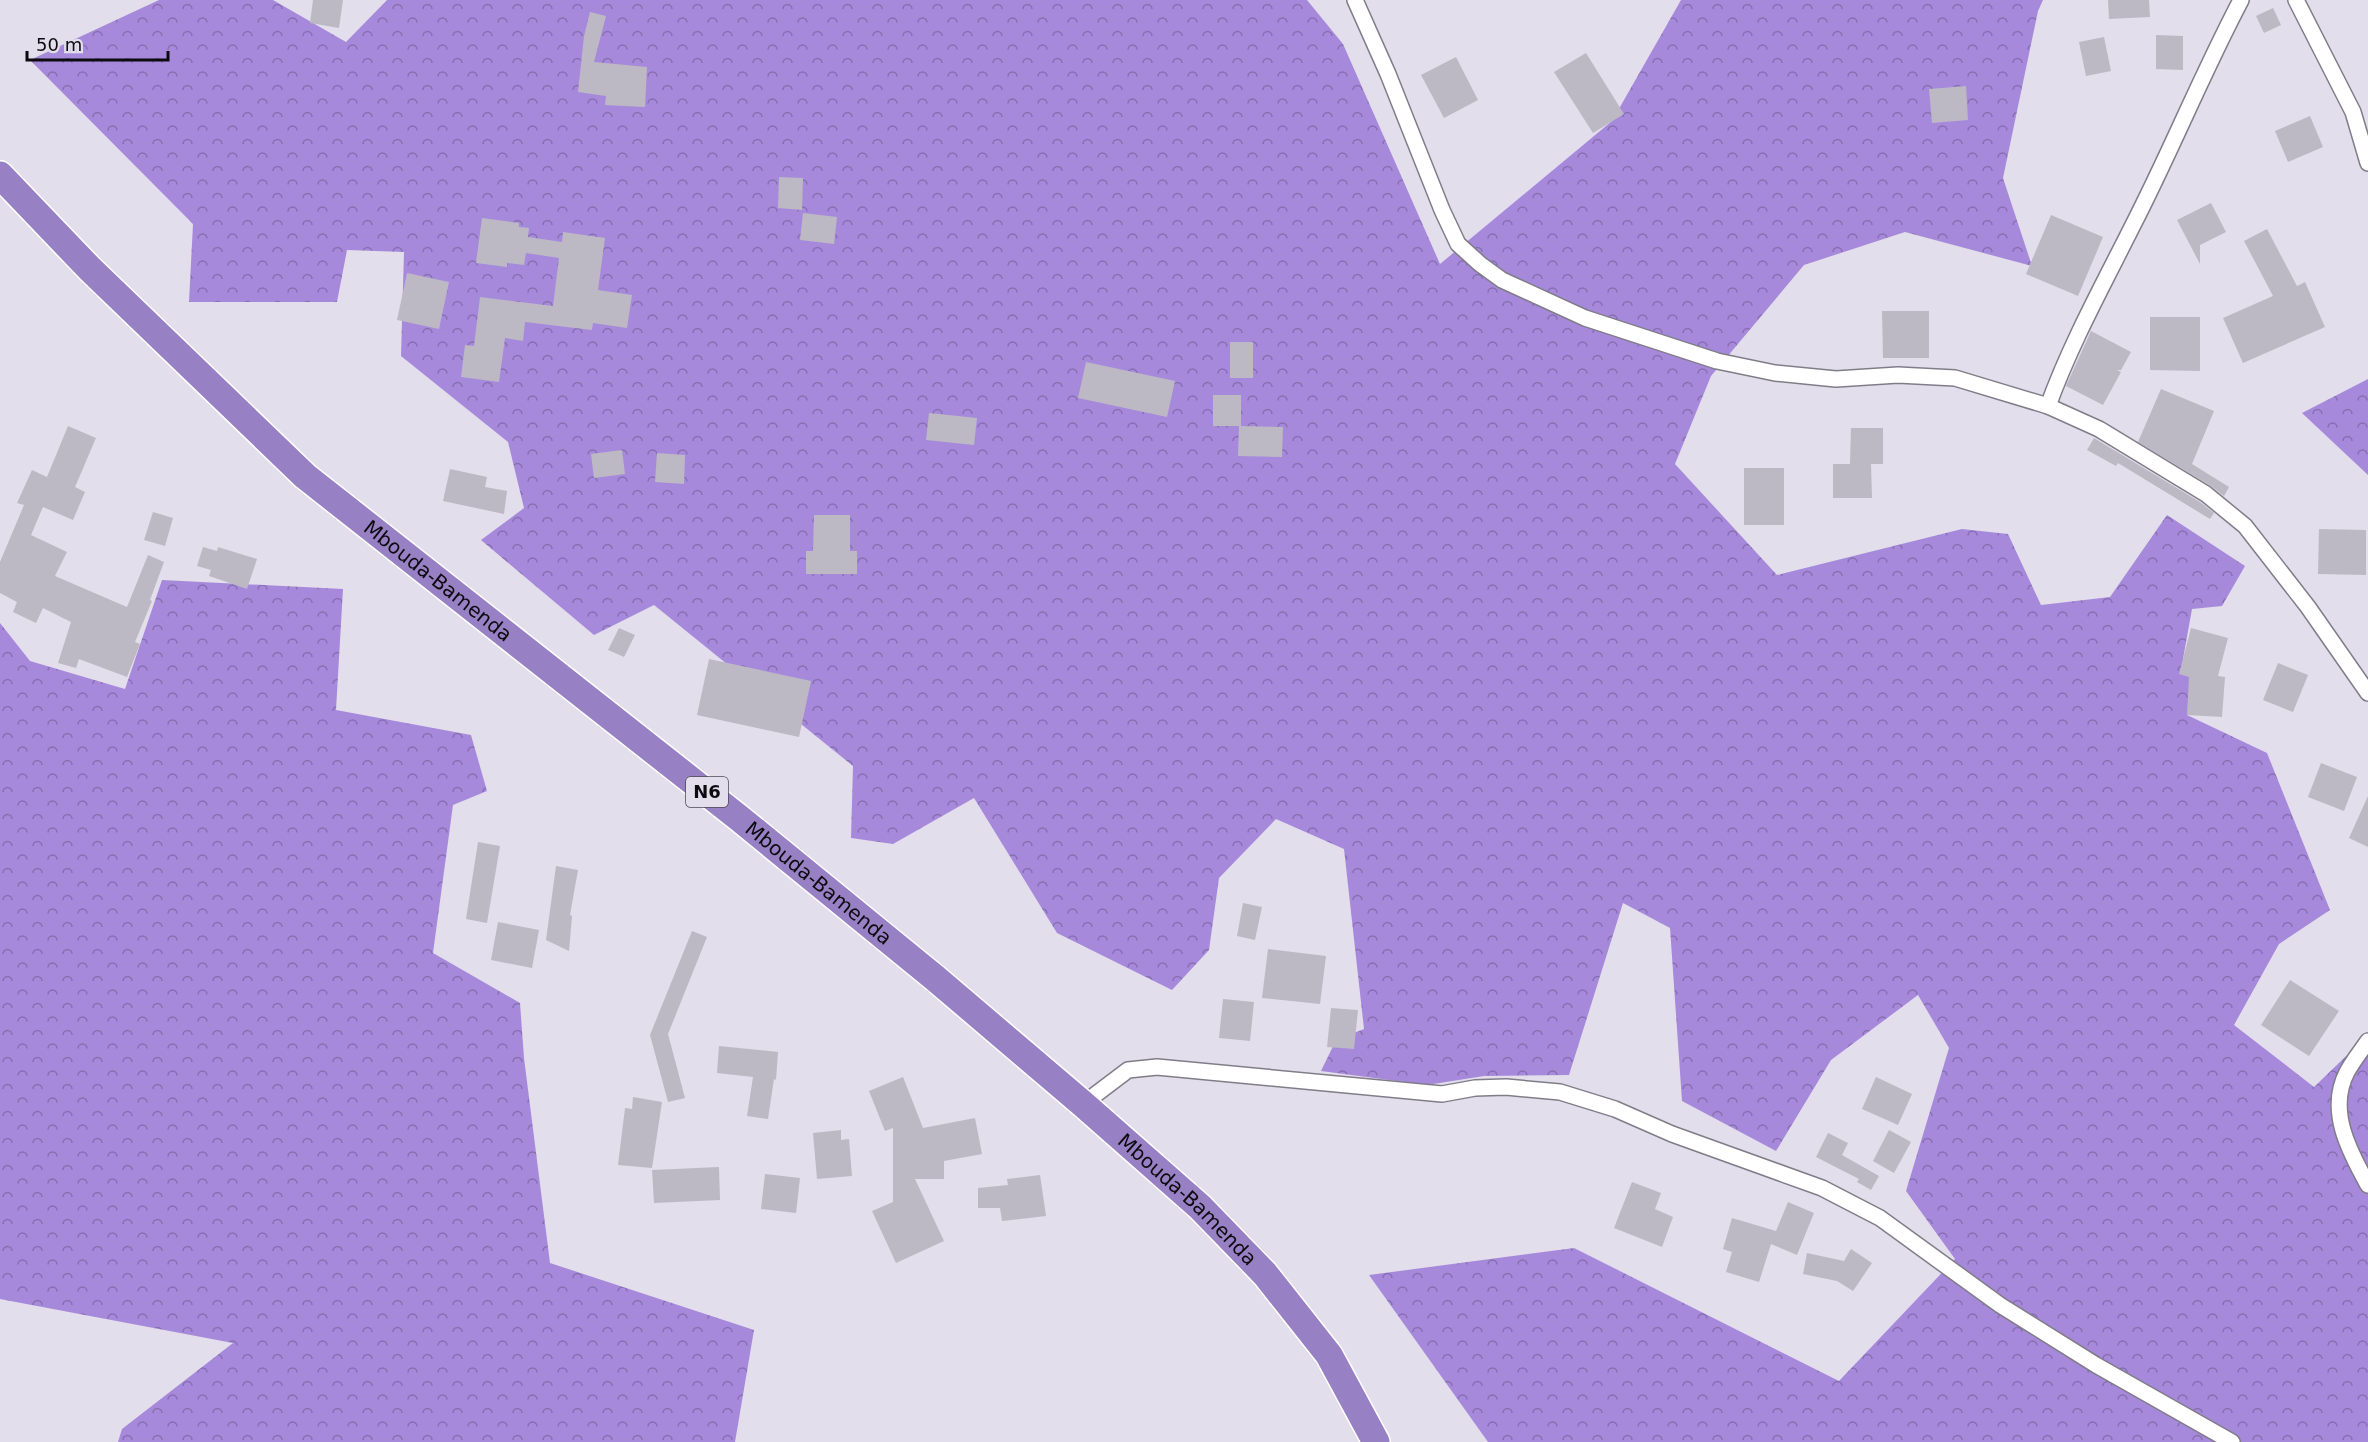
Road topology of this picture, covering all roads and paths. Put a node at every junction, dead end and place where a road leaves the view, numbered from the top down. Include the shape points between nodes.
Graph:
1 (1356, 0) edge
2 (2241, 0) edge
3 (2296, 0) edge
4 (2368, 163) edge
5 (0, 175) edge
6 (2048, 406) junction
7 (2368, 693) edge
8 (2368, 1041) edge
9 (1083, 1104) junction
10 (2368, 1185) edge
11 (1376, 1442) edge
12 (2232, 1442) edge

1 - 6 street via 1458,244 1502,280 1586,318 1717,361 1775,373 1836,379 1898,375 1955,378
2 - 6 street via 2104,280
3 - 4 street via 2352,112
5 - 9 highway, Mbouda-Bamenda / N6 via 89,268 305,476 739,818
6 - 7 street via 2098,429 2206,494 2245,525
8 - 10 street via 2347,1072 2338,1098 2349,1150
9 - 11 highway, Mbouda-Bamenda / N6 via 1200,1207 1265,1274 1329,1355
9 - 12 street via 1128,1070 1157,1067 1442,1094 1506,1087 1560,1092 1585,1099 1822,1188 1880,1218 2000,1305

